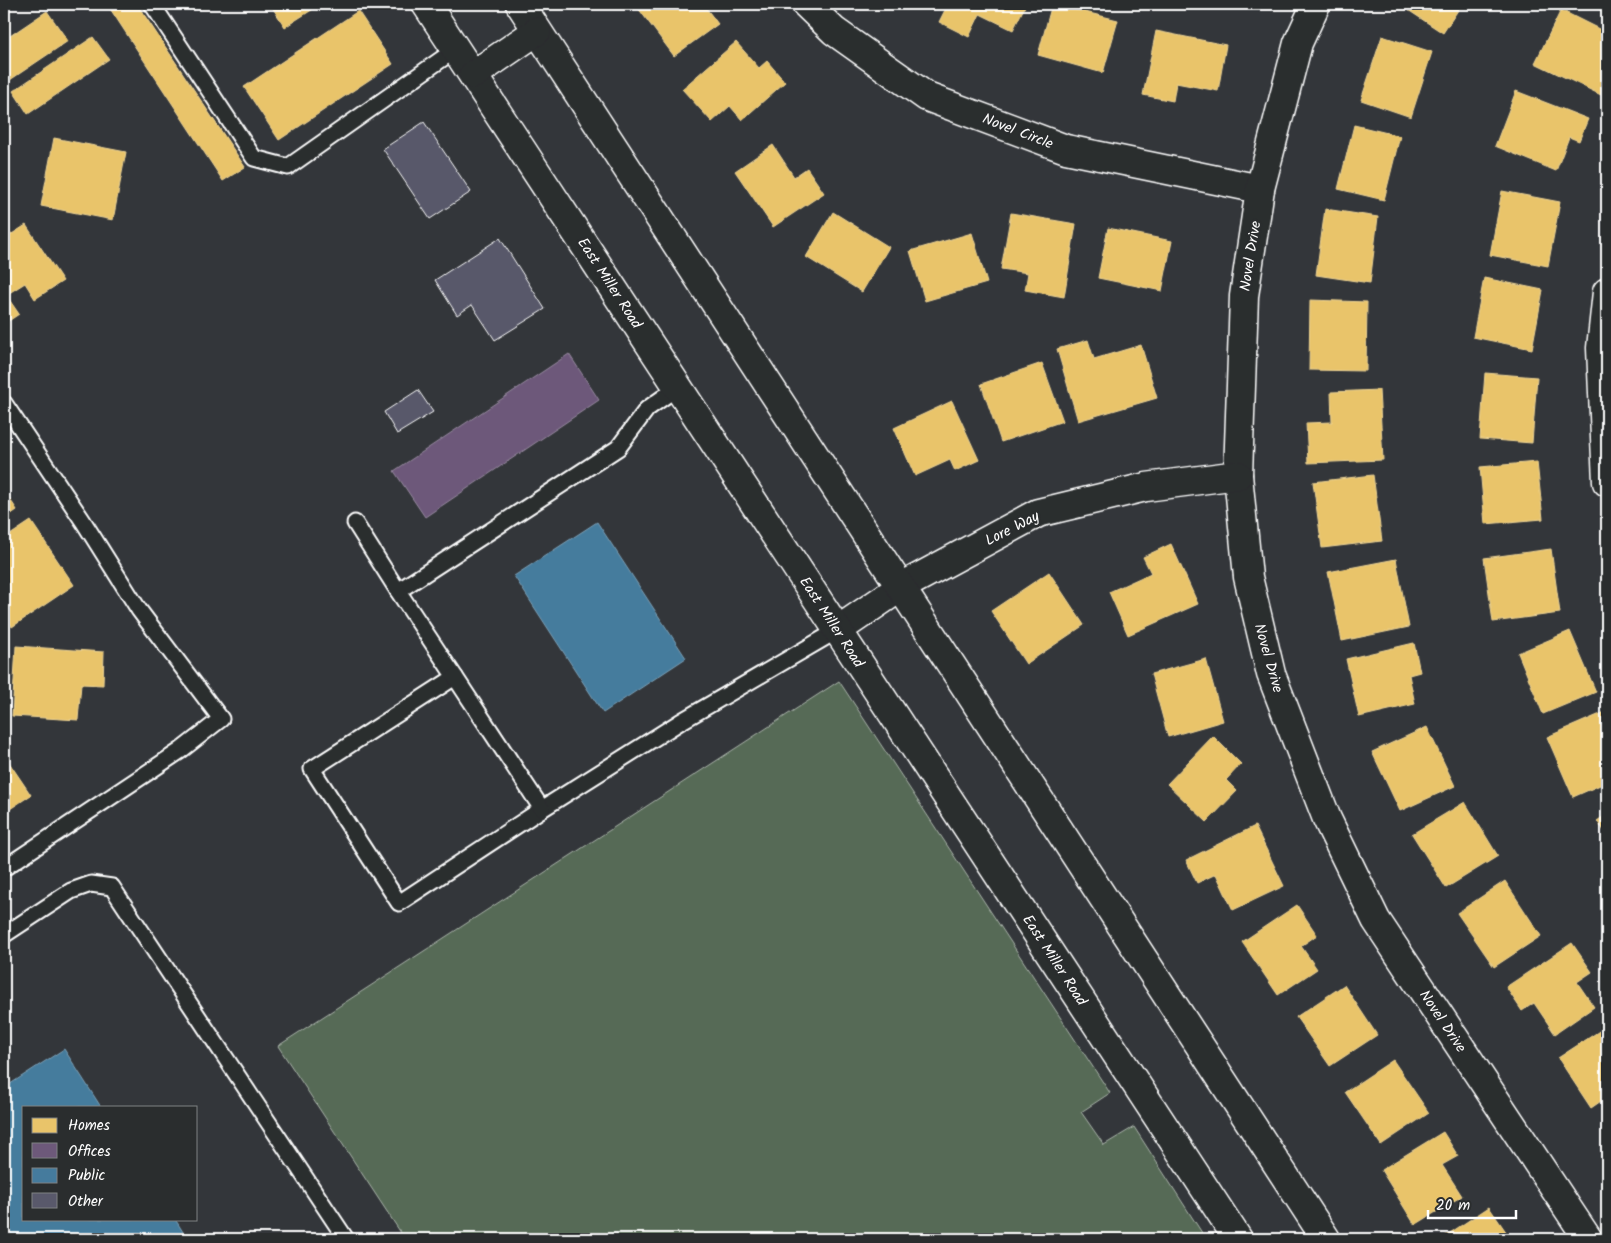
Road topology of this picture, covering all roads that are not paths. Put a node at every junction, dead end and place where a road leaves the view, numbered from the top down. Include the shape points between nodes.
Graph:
1 (152, 4) edge
2 (426, 4) edge
3 (520, 4) edge
4 (806, 4) edge
5 (1316, 4) edge
6 (537, 30) junction
7 (456, 49) junction
8 (473, 75) junction
9 (1260, 189) junction
10 (1607, 292) edge
11 (678, 387) junction
12 (4, 403) edge
13 (1238, 476) junction
14 (1607, 482) edge
15 (354, 523) dead end
16 (901, 587) junction
17 (398, 592) junction
18 (838, 630) junction
19 (455, 677) junction
20 (542, 809) junction
21 (4, 868) edge
22 (4, 935) edge
23 (346, 1239) edge
24 (1238, 1239) edge
25 (1326, 1239) edge
26 (1588, 1239) edge

1 - 7 lane via 254,158 288,167
2 - 7 main road, East Miller Road
3 - 6 main road
4 - 9 main road, Novel Circle via 834,31 927,96 1066,149
5 - 9 main road, Novel Drive via 1298,43
6 - 8 main road
6 - 16 main road
7 - 8 main road, East Miller Road
8 - 11 main road, East Miller Road
9 - 13 main road, Novel Drive via 1244,296
10 - 14 main road via 1601,348
11 - 17 lane via 647,409 618,448
11 - 18 main road, East Miller Road
12 - 21 lane via 139,610 221,719 180,751
13 - 16 main road, Lore Way via 1146,487 1038,513
13 - 26 main road, Novel Drive via 1248,577 1271,674 1327,818 1376,920
15 - 17 lane
16 - 18 main road, Lore Way
16 - 25 main road
17 - 19 lane
18 - 20 lane via 680,722
18 - 24 main road, East Miller Road
19 - 20 lane
19 - 20 lane via 312,769 399,903
22 - 23 lane via 71,891 91,884 112,887

